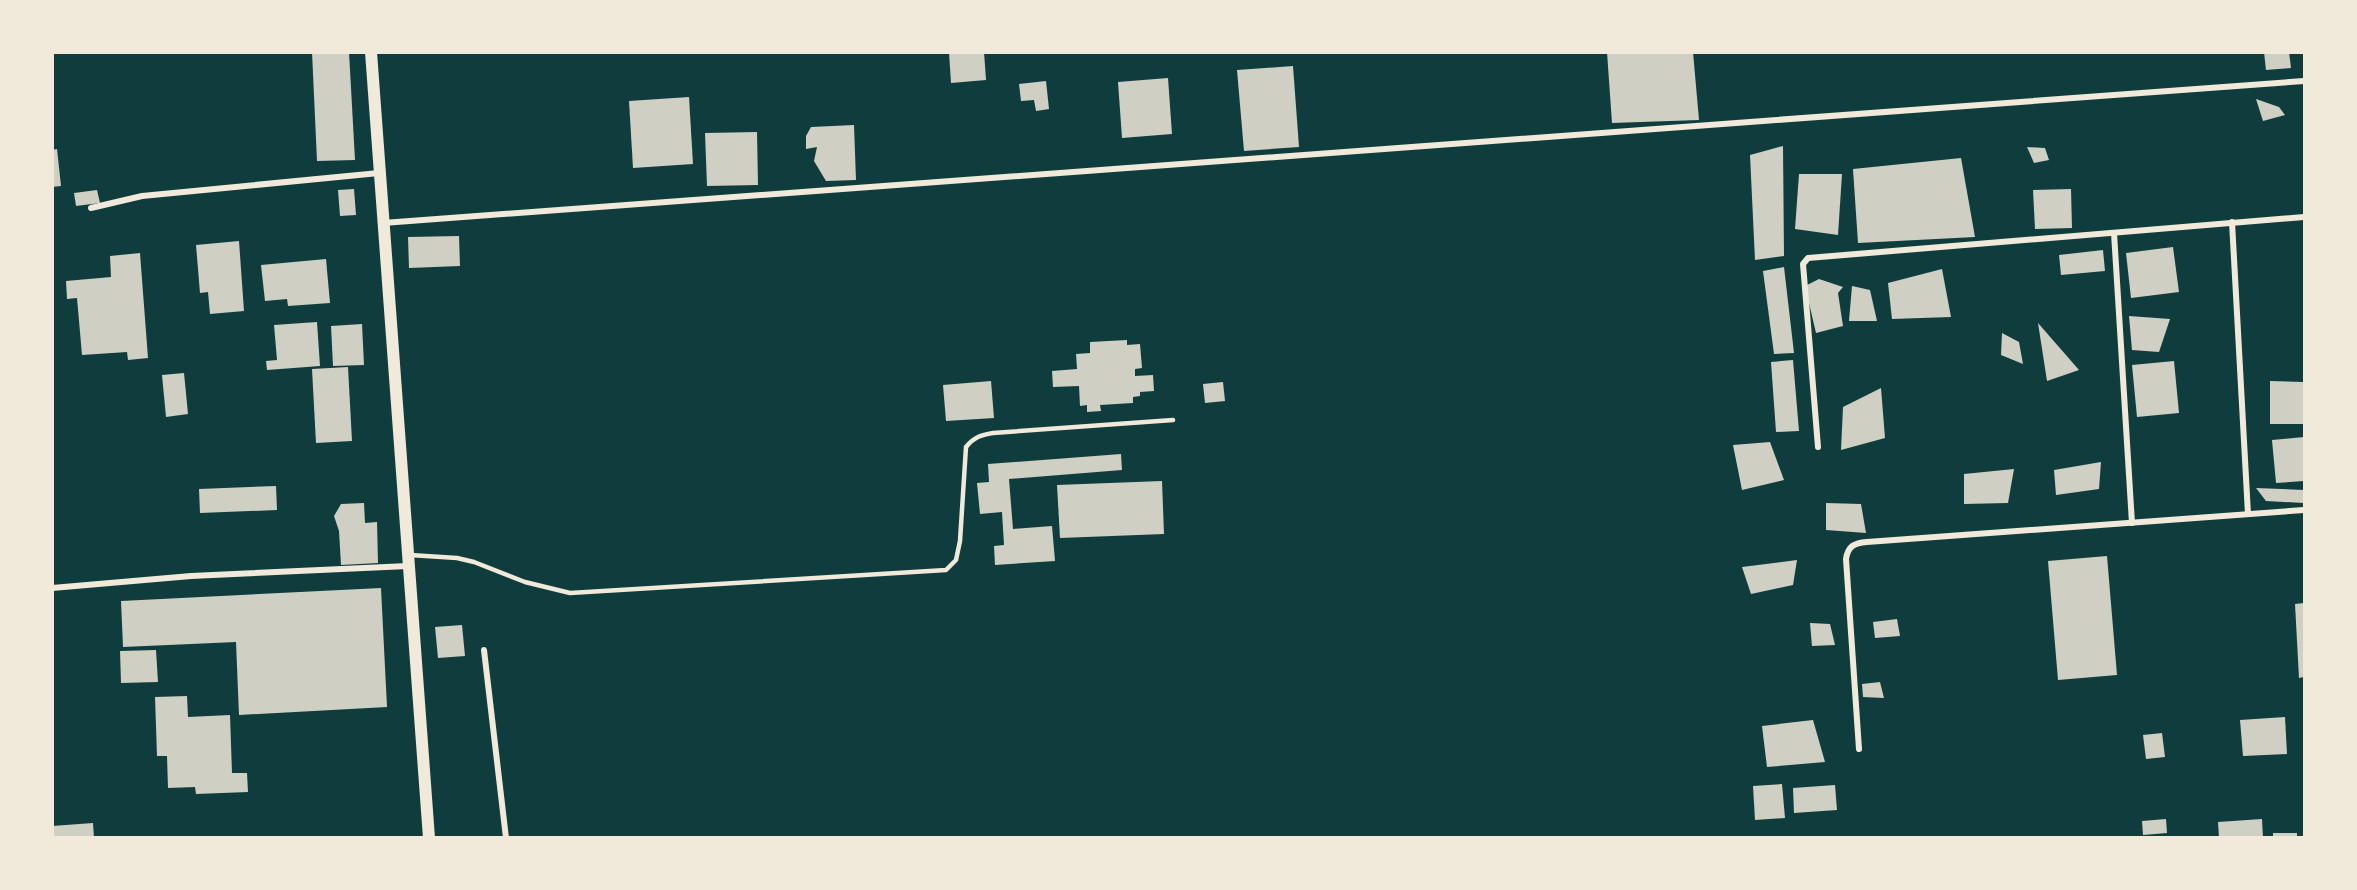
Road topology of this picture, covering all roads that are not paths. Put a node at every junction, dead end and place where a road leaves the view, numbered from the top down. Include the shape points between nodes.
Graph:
1 (371, 52) edge
2 (2304, 81) edge
3 (379, 173) junction
4 (91, 208) dead end
5 (2304, 217) edge
6 (2232, 222) junction
7 (383, 223) junction
8 (2114, 233) junction
9 (1173, 420) dead end
10 (1818, 447) dead end
11 (2304, 510) edge
12 (2248, 514) junction
13 (2132, 523) junction
14 (408, 560) junction
15 (52, 588) edge
16 (484, 650) dead end
17 (1859, 749) dead end
18 (429, 837) edge
19 (506, 837) edge

1 - 3 main road
2 - 7 street
3 - 4 street via 142,196
3 - 7 main road
5 - 6 street
6 - 8 street
6 - 12 street
7 - 14 main road
8 - 10 street via 1808,258 1803,264
8 - 13 street
9 - 14 lane via 982,434 972,439 966,447 960,541 956,560 946,570 570,593 457,558
11 - 12 street
12 - 13 street
13 - 17 street via 1852,545 1846,559
14 - 15 street
14 - 18 main road
16 - 19 street

